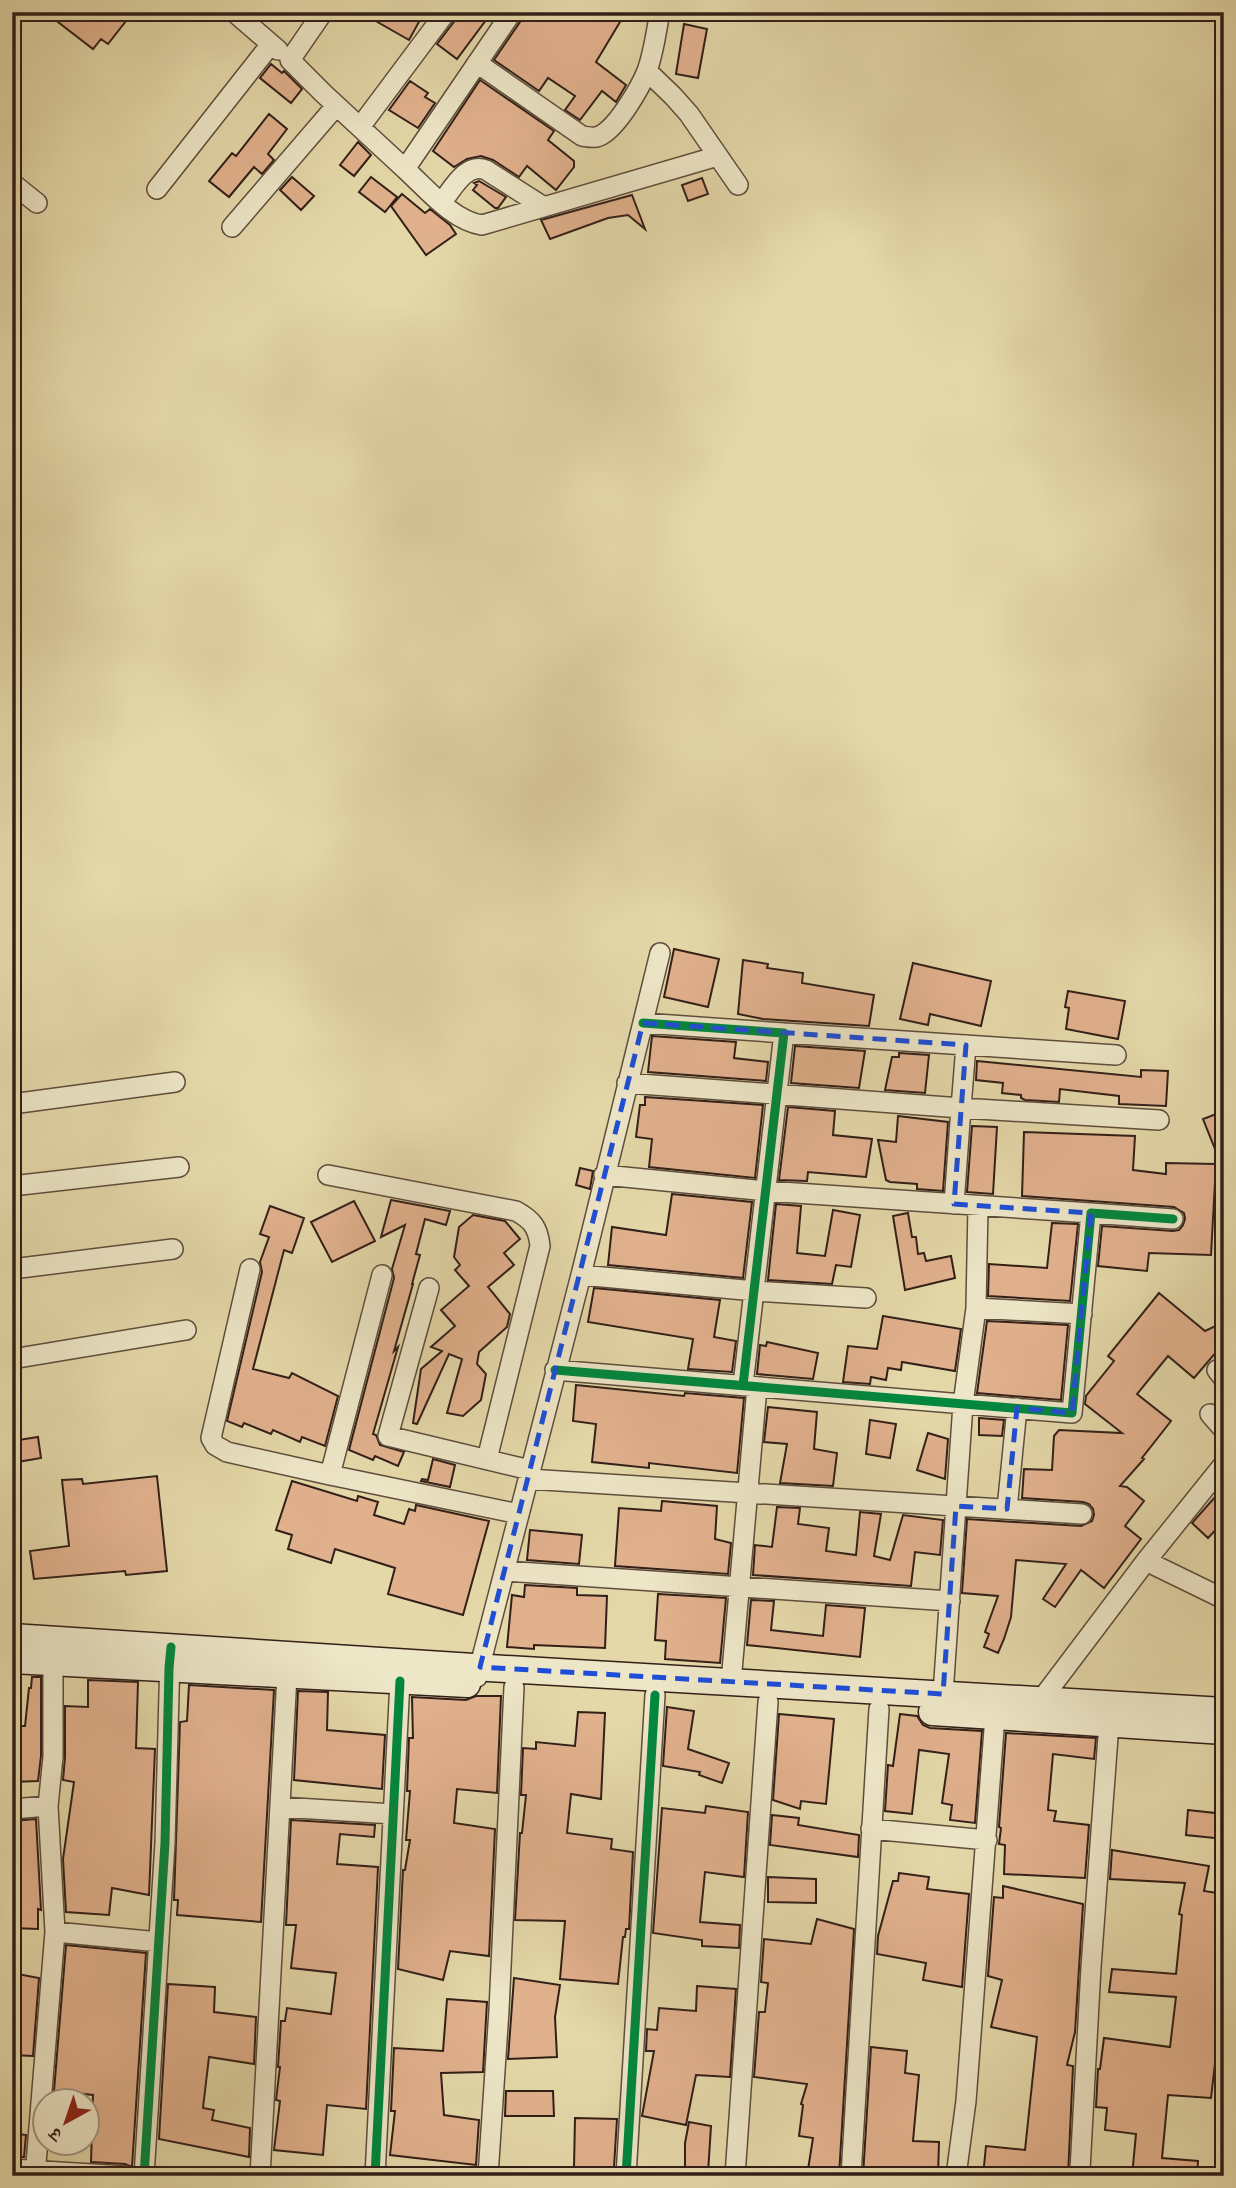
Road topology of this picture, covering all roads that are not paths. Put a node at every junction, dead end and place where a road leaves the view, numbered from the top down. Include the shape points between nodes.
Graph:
1 (234, 12) edge
2 (323, 12) edge
3 (446, 12) edge
4 (512, 12) edge
5 (660, 12) edge
6 (271, 44) junction
7 (290, 60) junction
8 (477, 63) junction
9 (647, 71) junction
10 (336, 106) junction
11 (360, 127) junction
12 (718, 156) junction
13 (405, 169) junction
14 (12, 183) edge
15 (738, 185) dead end
16 (157, 189) dead end
17 (442, 202) junction
18 (37, 203) dead end
19 (544, 207) junction
20 (232, 227) dead end
21 (660, 953) dead end
22 (643, 1023) junction
23 (784, 1033) junction
24 (966, 1045) junction
25 (1116, 1055) dead end
26 (175, 1082) dead end
27 (627, 1083) junction
28 (777, 1095) junction
29 (12, 1104) edge
30 (961, 1108) junction
31 (1159, 1119) dead end
32 (179, 1167) dead end
33 (328, 1175) dead end
34 (604, 1175) junction
35 (12, 1186) edge
36 (766, 1191) junction
37 (954, 1204) junction
38 (978, 1206) junction
39 (1091, 1213) junction
40 (1173, 1219) dead end
41 (173, 1249) dead end
42 (12, 1269) edge
43 (250, 1269) dead end
44 (382, 1275) dead end
45 (581, 1275) junction
46 (429, 1288) dead end
47 (755, 1291) junction
48 (866, 1298) dead end
49 (976, 1308) junction
50 (1082, 1314) junction
51 (186, 1330) dead end
52 (12, 1359) edge
53 (555, 1370) junction
54 (750, 1386) junction
55 (963, 1404) junction
56 (1017, 1408) junction
57 (1210, 1414) dead end
58 (1224, 1430) edge
59 (486, 1460) junction
60 (1224, 1464) edge
61 (330, 1475) junction
62 (529, 1475) junction
63 (747, 1493) junction
64 (956, 1506) junction
65 (1007, 1509) junction
66 (519, 1514) junction
67 (1082, 1514) dead end
68 (1146, 1561) junction
69 (505, 1571) junction
70 (739, 1588) junction
71 (1224, 1598) edge
72 (950, 1601) junction
73 (12, 1637) edge
74 (170, 1658) junction
75 (12, 1660) edge
76 (53, 1662) junction
77 (287, 1675) junction
78 (478, 1676) junction
79 (400, 1681) junction
80 (731, 1682) junction
81 (514, 1687) junction
82 (943, 1694) junction
83 (655, 1695) junction
84 (1041, 1700) junction
85 (768, 1702) junction
86 (879, 1709) junction
87 (1224, 1711) edge
88 (995, 1716) junction
89 (1109, 1723) junction
90 (1224, 1731) edge
91 (48, 1806) junction
92 (280, 1807) junction
93 (12, 1809) edge
94 (393, 1814) junction
95 (871, 1829) junction
96 (987, 1840) junction
97 (55, 1932) junction
98 (159, 1942) junction
99 (12, 2169) edge
100 (1080, 2170) dead end
101 (35, 2173) edge
102 (124, 2176) edge
103 (144, 2176) edge
104 (260, 2176) edge
105 (374, 2176) edge
106 (488, 2176) edge
107 (626, 2176) edge
108 (735, 2176) edge
109 (851, 2176) edge
110 (956, 2176) edge

1 - 6 street
2 - 7 street
3 - 11 street
4 - 8 street
5 - 9 street
6 - 7 street
6 - 16 street
7 - 10 street
8 - 9 street via 582,136 594,138 615,123
8 - 13 street
9 - 12 street via 689,114
10 - 11 street
10 - 20 street
11 - 13 street
12 - 15 street
12 - 19 street
13 - 17 street
14 - 18 street
17 - 19 street via 469,223 482,225
17 - 19 street via 466,173 479,167
21 - 22 street
22 - 23 street
22 - 27 street
23 - 24 street
23 - 28 street
24 - 25 street
24 - 30 street
26 - 29 street
27 - 28 street
27 - 34 street
28 - 30 street
28 - 36 street
30 - 31 street
30 - 37 street
32 - 35 street
33 - 59 street via 516,1211 538,1231 540,1246
34 - 36 street
34 - 45 street
36 - 37 street
36 - 47 street
37 - 38 street
38 - 39 street
38 - 49 street
39 - 40 street
39 - 50 street
41 - 42 street
43 - 61 street via 211,1438 227,1452
44 - 61 street
45 - 47 street
45 - 53 street
46 - 59 street via 388,1436
47 - 48 street
47 - 54 street
49 - 50 street
49 - 55 street
50 - 56 street via 1072,1413
51 - 52 street
53 - 54 street
53 - 62 street
54 - 55 street
54 - 63 street
55 - 56 street
55 - 64 street
56 - 65 street
57 - 58 street
59 - 62 street
60 - 68 street
61 - 66 street
62 - 63 street
62 - 66 street
63 - 64 street
63 - 70 street
64 - 65 street
64 - 72 street
65 - 67 street
66 - 69 street
68 - 71 street
68 - 84 street
69 - 70 street
69 - 78 street
70 - 72 street
70 - 80 street
72 - 82 street
73 - 74 main road
74 - 76 main road
74 - 77 main road
74 - 78 main road
74 - 98 street
75 - 76 main road
76 - 91 street
77 - 79 main road
77 - 92 street
78 - 79 main road
78 - 80 main road
78 - 81 main road
79 - 94 street
80 - 82 main road
81 - 83 main road
81 - 106 street
82 - 84 main road
83 - 85 main road
83 - 107 street
84 - 87 main road
85 - 86 main road
85 - 108 street
86 - 88 main road
86 - 95 street
88 - 89 main road
88 - 96 street
89 - 90 main road
89 - 100 street
91 - 93 street
91 - 97 street
92 - 94 street
92 - 104 street
94 - 105 street
95 - 96 street
95 - 109 street
96 - 110 street
97 - 98 street
97 - 101 street
98 - 103 street
99 - 101 street
101 - 102 street

